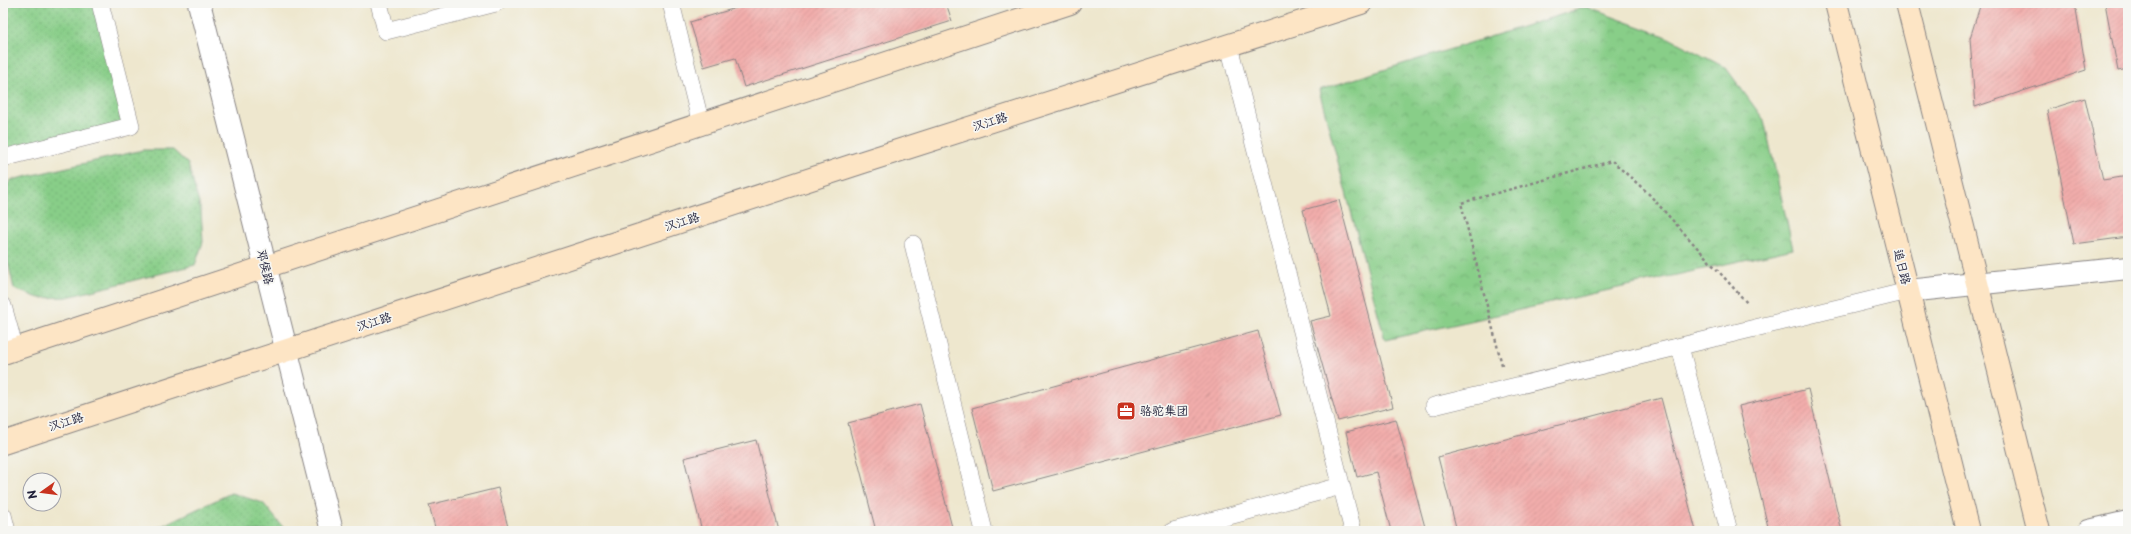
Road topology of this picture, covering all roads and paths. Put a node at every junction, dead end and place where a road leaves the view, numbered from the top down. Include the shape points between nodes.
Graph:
1 (100, 3) edge
2 (199, 3) edge
3 (379, 3) edge
4 (496, 3) edge
5 (671, 3) edge
6 (1070, 3) edge
7 (1361, 3) edge
8 (1907, 3) edge
9 (1836, 5) edge
10 (1229, 46) junction
11 (700, 124) junction
12 (3, 158) edge
13 (913, 244) dead end
14 (264, 266) junction
15 (2128, 268) edge
16 (1977, 284) junction
17 (1908, 291) junction
18 (3, 306) edge
19 (1768, 325) junction
20 (1680, 347) junction
21 (9, 351) edge
22 (285, 351) junction
23 (1508, 388) junction
24 (1434, 406) dead end
25 (3, 443) edge
26 (1341, 486) junction
27 (3, 515) edge
28 (2128, 522) edge
29 (7, 531) edge
30 (332, 531) edge
31 (984, 531) edge
32 (1172, 531) edge
33 (1353, 531) edge
34 (1729, 531) edge
35 (1968, 531) edge
36 (2039, 531) edge
37 (2089, 531) edge

1 - 12 lane via 131,126
2 - 14 street, 邓侯路
3 - 4 lane via 386,31
5 - 11 lane
6 - 11 main road
7 - 10 main road, 汉江路
8 - 16 main road
9 - 17 main road, 追日路
10 - 22 main road, 汉江路
10 - 26 lane
11 - 14 main road
13 - 31 lane
14 - 21 main road
14 - 22 street, 邓侯路
15 - 16 street
16 - 17 street
16 - 36 main road
17 - 19 lane
17 - 35 main road, 追日路
18 - 21 lane
19 - 20 lane
19 - 23 path via 1647,192 1612,161 1461,204
20 - 23 lane
20 - 34 lane
22 - 25 main road, 汉江路
22 - 30 street, 邓侯路
23 - 24 lane
26 - 32 lane
26 - 33 lane
27 - 29 lane
28 - 37 street

